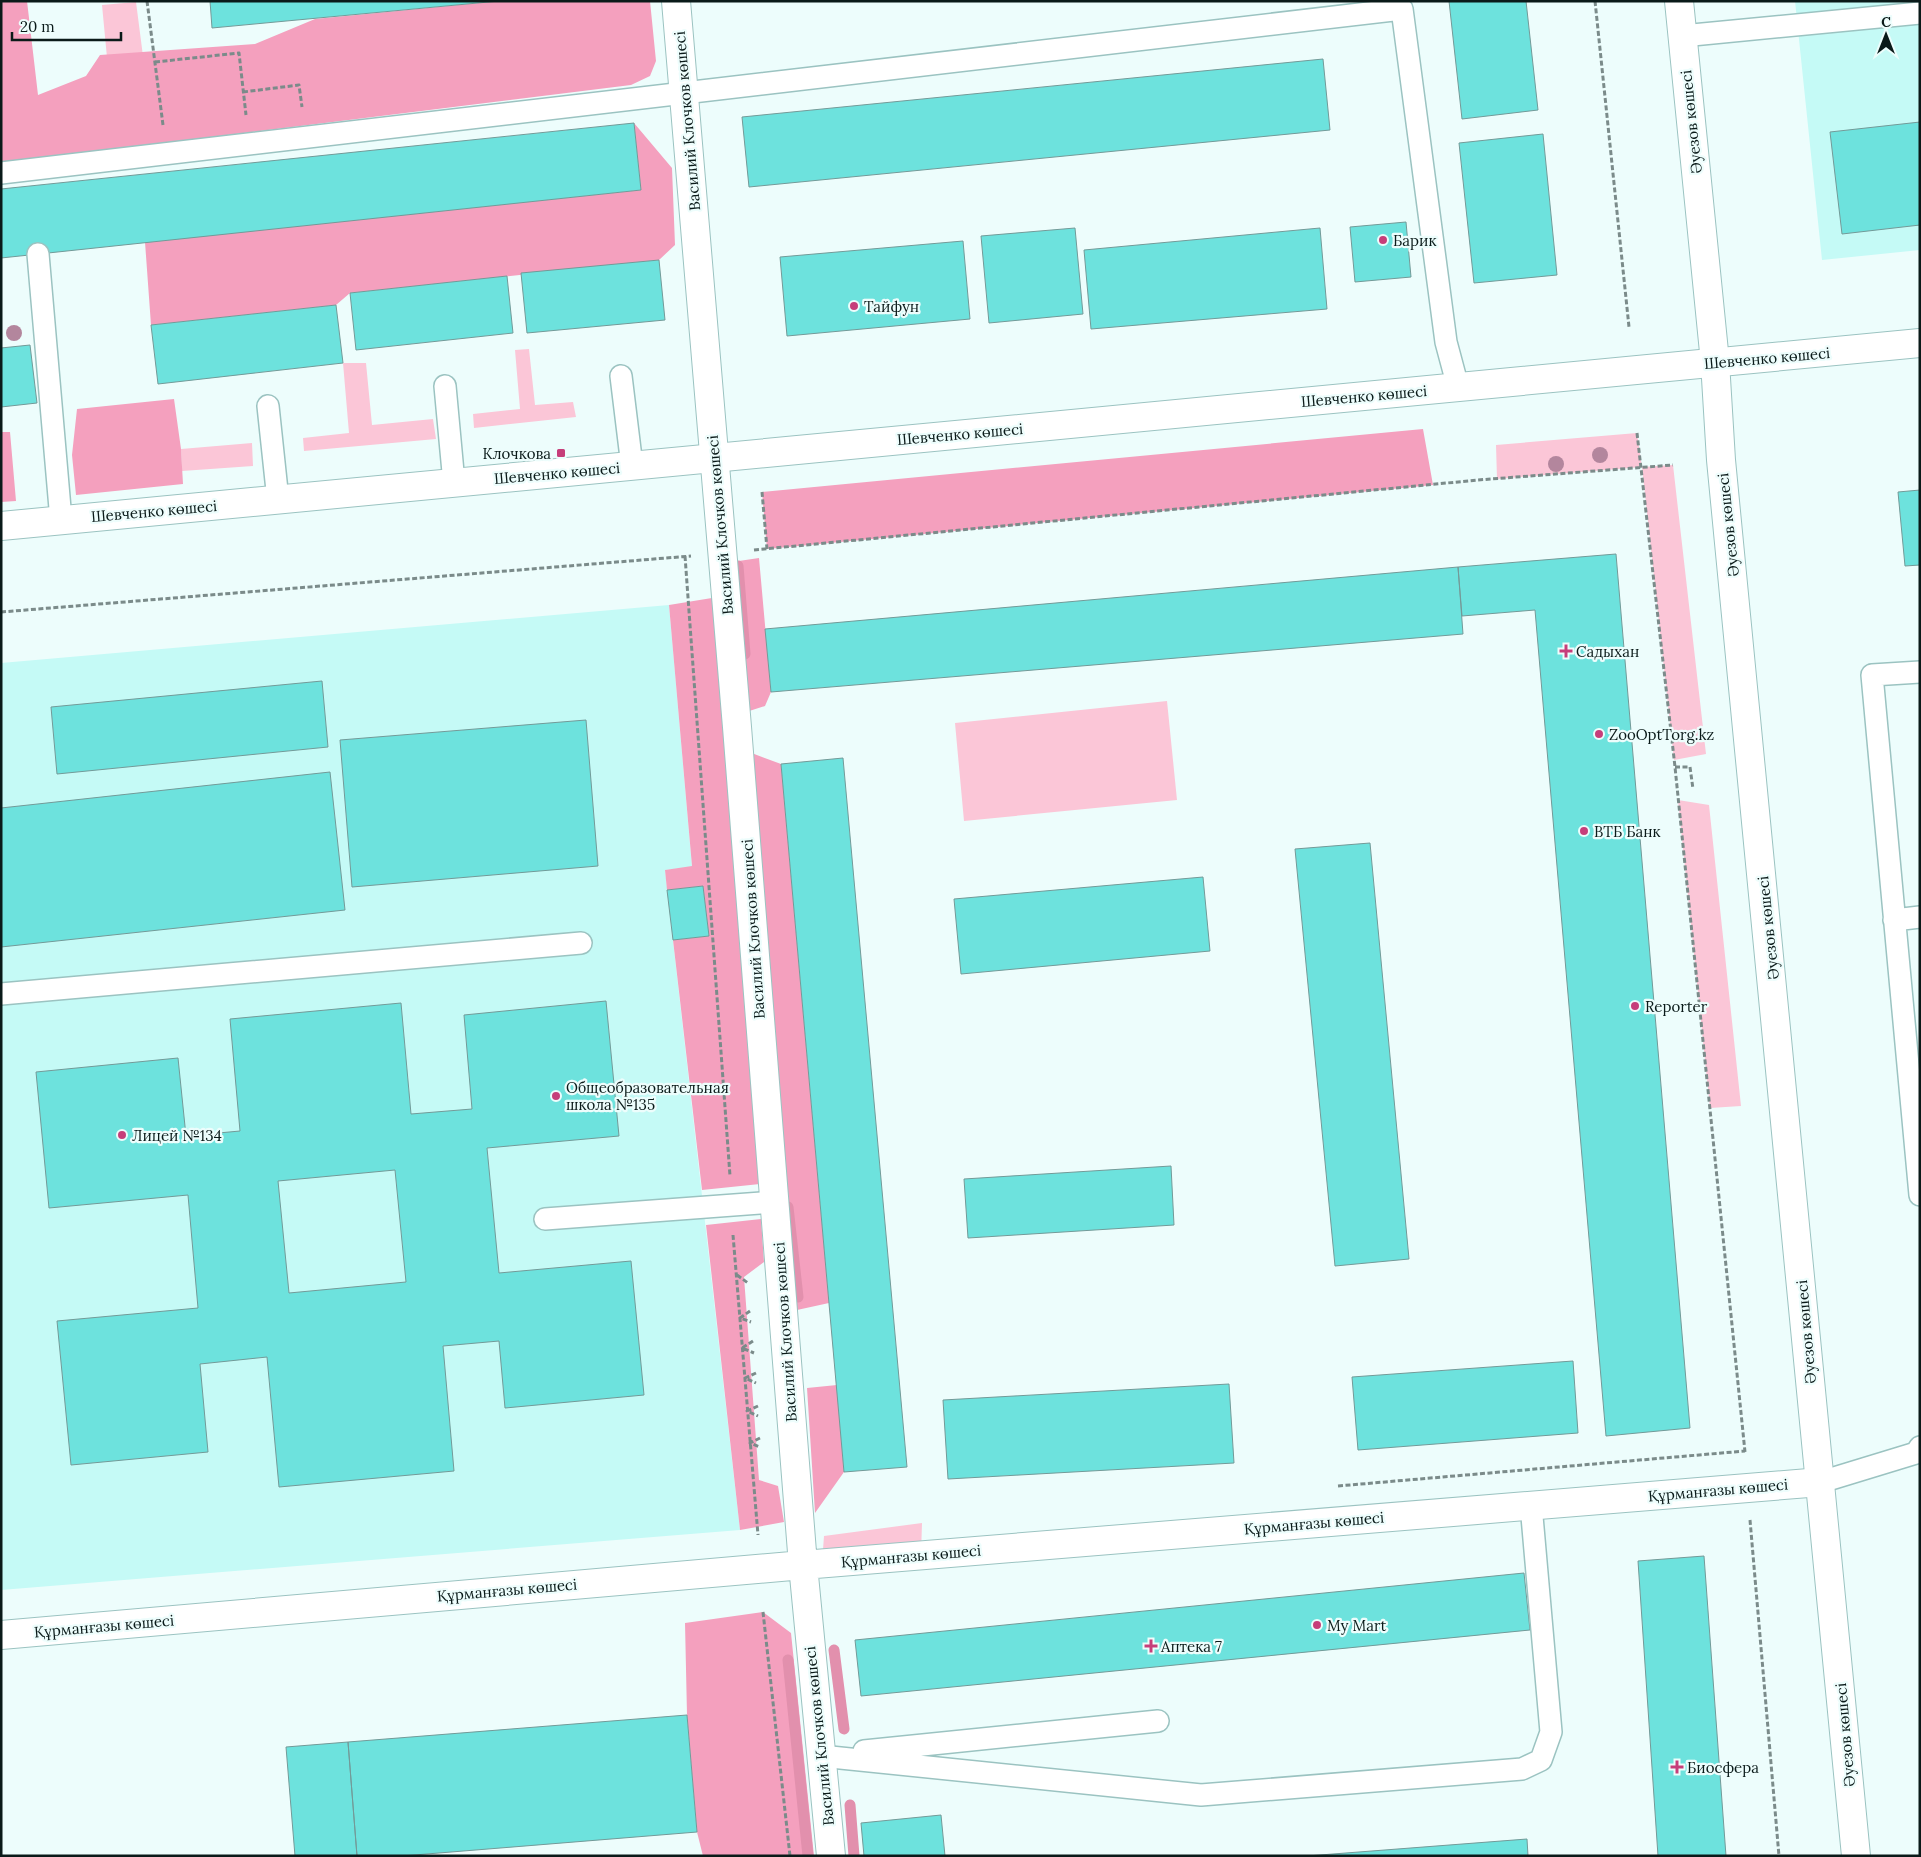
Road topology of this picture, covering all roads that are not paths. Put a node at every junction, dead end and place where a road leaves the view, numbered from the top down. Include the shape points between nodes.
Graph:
1 (676, 1) edge
2 (1679, 1) edge
3 (1402, 5) edge
4 (1920, 13) edge
5 (1682, 36) junction
6 (685, 92) junction
7 (1, 174) edge
8 (38, 254) dead end
9 (1920, 344) edge
10 (1715, 362) junction
11 (621, 376) dead end
12 (445, 386) dead end
13 (1458, 387) junction
14 (268, 406) dead end
15 (715, 458) junction
16 (632, 466) junction
17 (454, 483) junction
18 (278, 500) junction
19 (61, 520) junction
20 (1, 526) edge
21 (1920, 672) edge
22 (1920, 917) edge
23 (1894, 920) junction
24 (581, 943) dead end
25 (1, 994) edge
26 (1918, 1151) edge
27 (1920, 1195) edge
28 (774, 1202) junction
29 (545, 1219) dead end
30 (1918, 1451) edge
31 (1820, 1482) junction
32 (1531, 1505) junction
33 (803, 1565) junction
34 (1, 1635) edge
35 (1158, 1721) dead end
36 (821, 1756) junction
37 (831, 1856) edge
38 (1856, 1856) edge

1 - 6 street, Василий Клочков көшесі
2 - 5 street, Әуезов көшесі
3 - 6 lane
3 - 13 lane via 1446,342
4 - 5 lane
5 - 10 street, Әуезов көшесі
6 - 7 lane via 167,154 30,178
6 - 15 street, Василий Клочков көшесі
8 - 19 lane
9 - 10 street, Шевченко көшесі
10 - 13 street, Шевченко көшесі
10 - 31 street, Әуезов көшесі via 1721,460
11 - 16 lane
12 - 17 lane
13 - 15 street, Шевченко көшесі
14 - 18 lane
15 - 16 street, Шевченко көшесі
15 - 28 street, Василий Клочков көшесі
16 - 17 street, Шевченко көшесі
17 - 18 street, Шевченко көшесі
18 - 19 street, Шевченко көшесі
19 - 20 street, Шевченко көшесі
21 - 23 lane via 1872,675
22 - 23 lane
23 - 26 lane
24 - 25 lane
26 - 27 lane
28 - 29 lane
28 - 33 street, Василий Клочков көшесі
30 - 31 lane
31 - 32 street, Құрманғазы көшесі
31 - 38 street, Әуезов көшесі
32 - 33 street, Құрманғазы көшесі
32 - 36 lane via 1551,1732 1542,1760 1522,1770 1201,1796
33 - 34 street, Құрманғазы көшесі
33 - 36 street, Василий Клочков көшесі
35 - 36 lane
36 - 37 street, Василий Клочков көшесі

